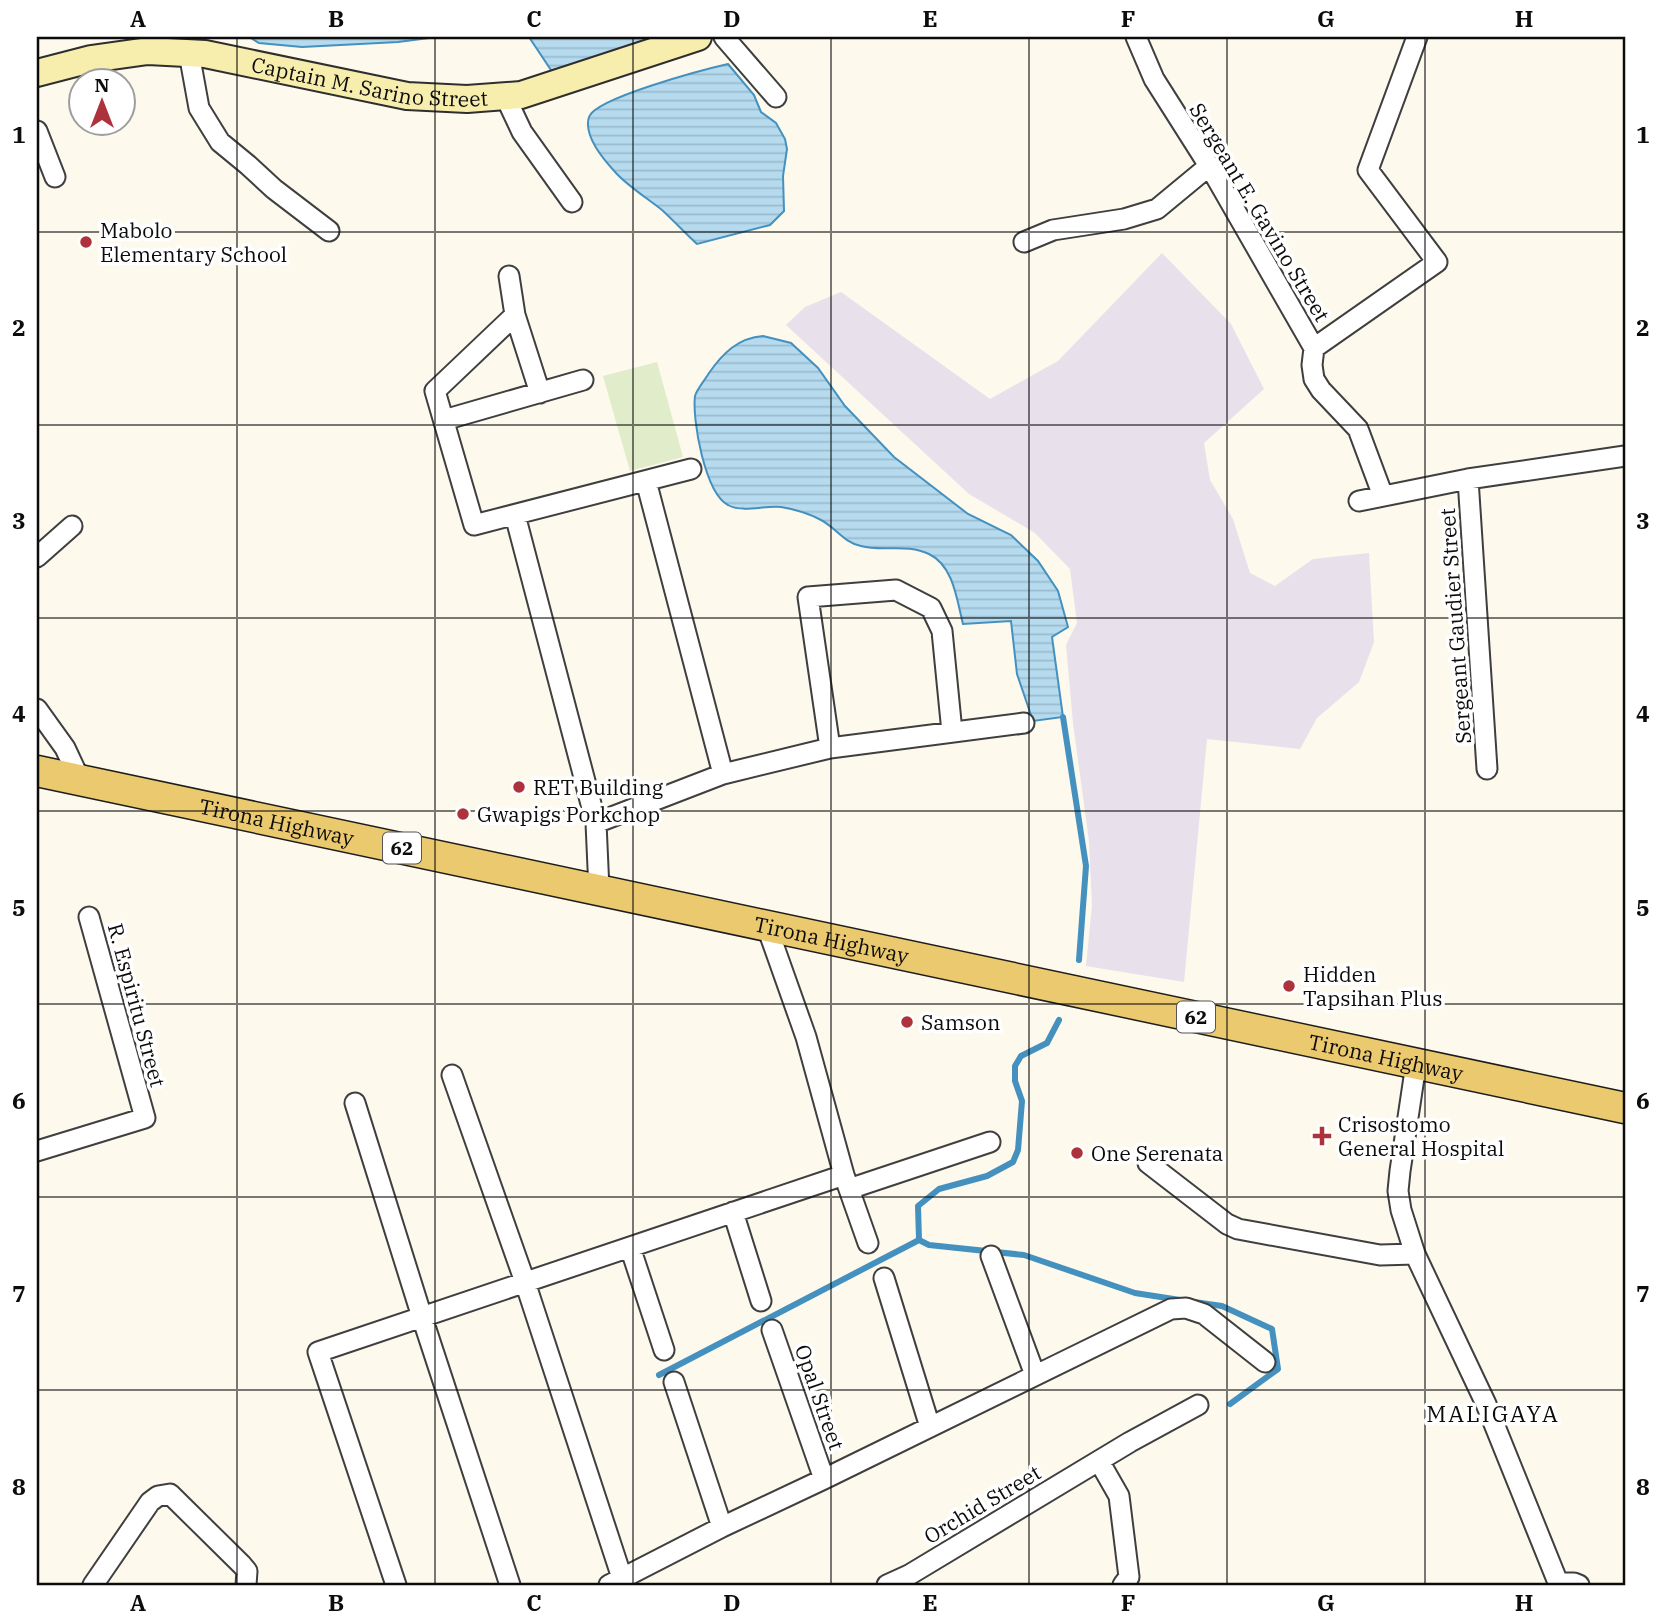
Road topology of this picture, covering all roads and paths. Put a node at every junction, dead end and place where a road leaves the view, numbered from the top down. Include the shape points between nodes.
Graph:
1 (698, 37) edge
2 (724, 37) edge
3 (1136, 37) edge
4 (1417, 37) edge
5 (189, 53) junction
6 (37, 74) edge
7 (505, 96) junction
8 (776, 97) dead end
9 (37, 131) edge
10 (1209, 166) junction
11 (55, 177) dead end
12 (572, 202) dead end
13 (329, 232) dead end
14 (1024, 242) dead end
15 (509, 276) dead end
16 (515, 315) junction
17 (1314, 348) junction
18 (583, 380) dead end
19 (540, 393) junction
20 (443, 420) junction
21 (1625, 457) edge
22 (691, 469) dead end
23 (1468, 479) junction
24 (646, 481) junction
25 (1383, 496) junction
26 (1359, 501) dead end
27 (515, 515) junction
28 (72, 526) dead end
29 (37, 556) edge
30 (37, 709) edge
31 (1024, 723) dead end
32 (952, 732) junction
33 (830, 748) junction
34 (1487, 769) dead end
35 (37, 771) edge
36 (723, 774) junction
37 (80, 780) junction
38 (596, 823) junction
39 (599, 890) junction
40 (89, 917) dead end
41 (767, 927) junction
42 (1416, 1064) junction
43 (452, 1075) dead end
44 (355, 1103) dead end
45 (1625, 1108) edge
46 (990, 1142) dead end
47 (37, 1151) edge
48 (1148, 1163) dead end
49 (847, 1182) junction
50 (733, 1213) junction
51 (868, 1243) dead end
52 (630, 1247) junction
53 (1415, 1254) junction
54 (991, 1256) dead end
55 (884, 1278) dead end
56 (525, 1282) junction
57 (761, 1301) dead end
58 (422, 1317) junction
59 (772, 1330) dead end
60 (664, 1350) dead end
61 (1265, 1362) dead end
62 (1035, 1375) junction
63 (674, 1382) dead end
64 (1198, 1405) dead end
65 (930, 1427) junction
66 (1099, 1461) junction
67 (824, 1479) junction
68 (722, 1527) junction
69 (912, 1580) edge
70 (615, 1582) edge
71 (1559, 1584) edge
72 (93, 1585) edge
73 (246, 1585) edge
74 (396, 1585) edge
75 (510, 1585) edge
76 (887, 1585) edge
77 (1123, 1585) edge
78 (1579, 1585) edge

1 - 7 street, Captain M. Sarino Street via 521,95
2 - 8 street
3 - 10 street, Sergeant E. Gavino Street via 1154,79
4 - 17 street, Sergeant E. Gavino Street via 1368,170 1437,262
5 - 6 street, Captain M. Sarino Street via 148,51 91,59
5 - 7 street, Captain M. Sarino Street via 407,96
5 - 13 street via 199,108 220,142
7 - 12 street via 522,132
9 - 11 street
10 - 14 street via 1157,209 1053,230
10 - 17 street, Sergeant E. Gavino Street
15 - 16 street
16 - 19 street
16 - 20 street via 435,391
17 - 25 street via 1314,379 1358,429
18 - 19 street
19 - 20 street
20 - 27 street via 474,525
21 - 23 street, Sergeant Gaudier Street
22 - 24 street
23 - 25 street, Sergeant Gaudier Street
23 - 34 street, Sergeant Gaudier Street
24 - 27 street
24 - 36 street
25 - 26 street, Sergeant Gaudier Street
27 - 38 street
28 - 29 street
30 - 37 street via 65,748
31 - 32 street
32 - 33 street
32 - 33 street via 942,631 931,608 896,590 808,597
33 - 36 street
35 - 37 main road, Tirona Highway / 62
36 - 38 street
37 - 39 main road, Tirona Highway / 62
38 - 39 street
39 - 41 main road, Tirona Highway / 62
40 - 47 street, R. Espiritu Street via 145,1118
41 - 42 main road, Tirona Highway / 62
41 - 49 street via 806,1037
42 - 45 main road, Tirona Highway / 62
42 - 53 street via 1398,1191
43 - 56 street
44 - 58 street
46 - 49 street
48 - 53 street via 1238,1229 1380,1255
49 - 50 street
49 - 51 street
50 - 52 street
50 - 57 street
52 - 56 street
52 - 60 street
53 - 71 street via 1486,1404
54 - 62 street
55 - 65 street
56 - 58 street
56 - 70 street
58 - 74 street via 318,1352
58 - 75 street
59 - 67 street, Opal Street
61 - 62 street via 1204,1314 1186,1308 1171,1309
62 - 65 street
63 - 68 street
64 - 66 street, Orchid Street
65 - 67 street
66 - 69 street, Orchid Street
66 - 77 street via 1119,1496 1129,1577
67 - 68 street
68 - 70 street
69 - 76 street, Orchid Street
71 - 78 street
72 - 73 street via 150,1502 170,1494 242,1565 247,1571

